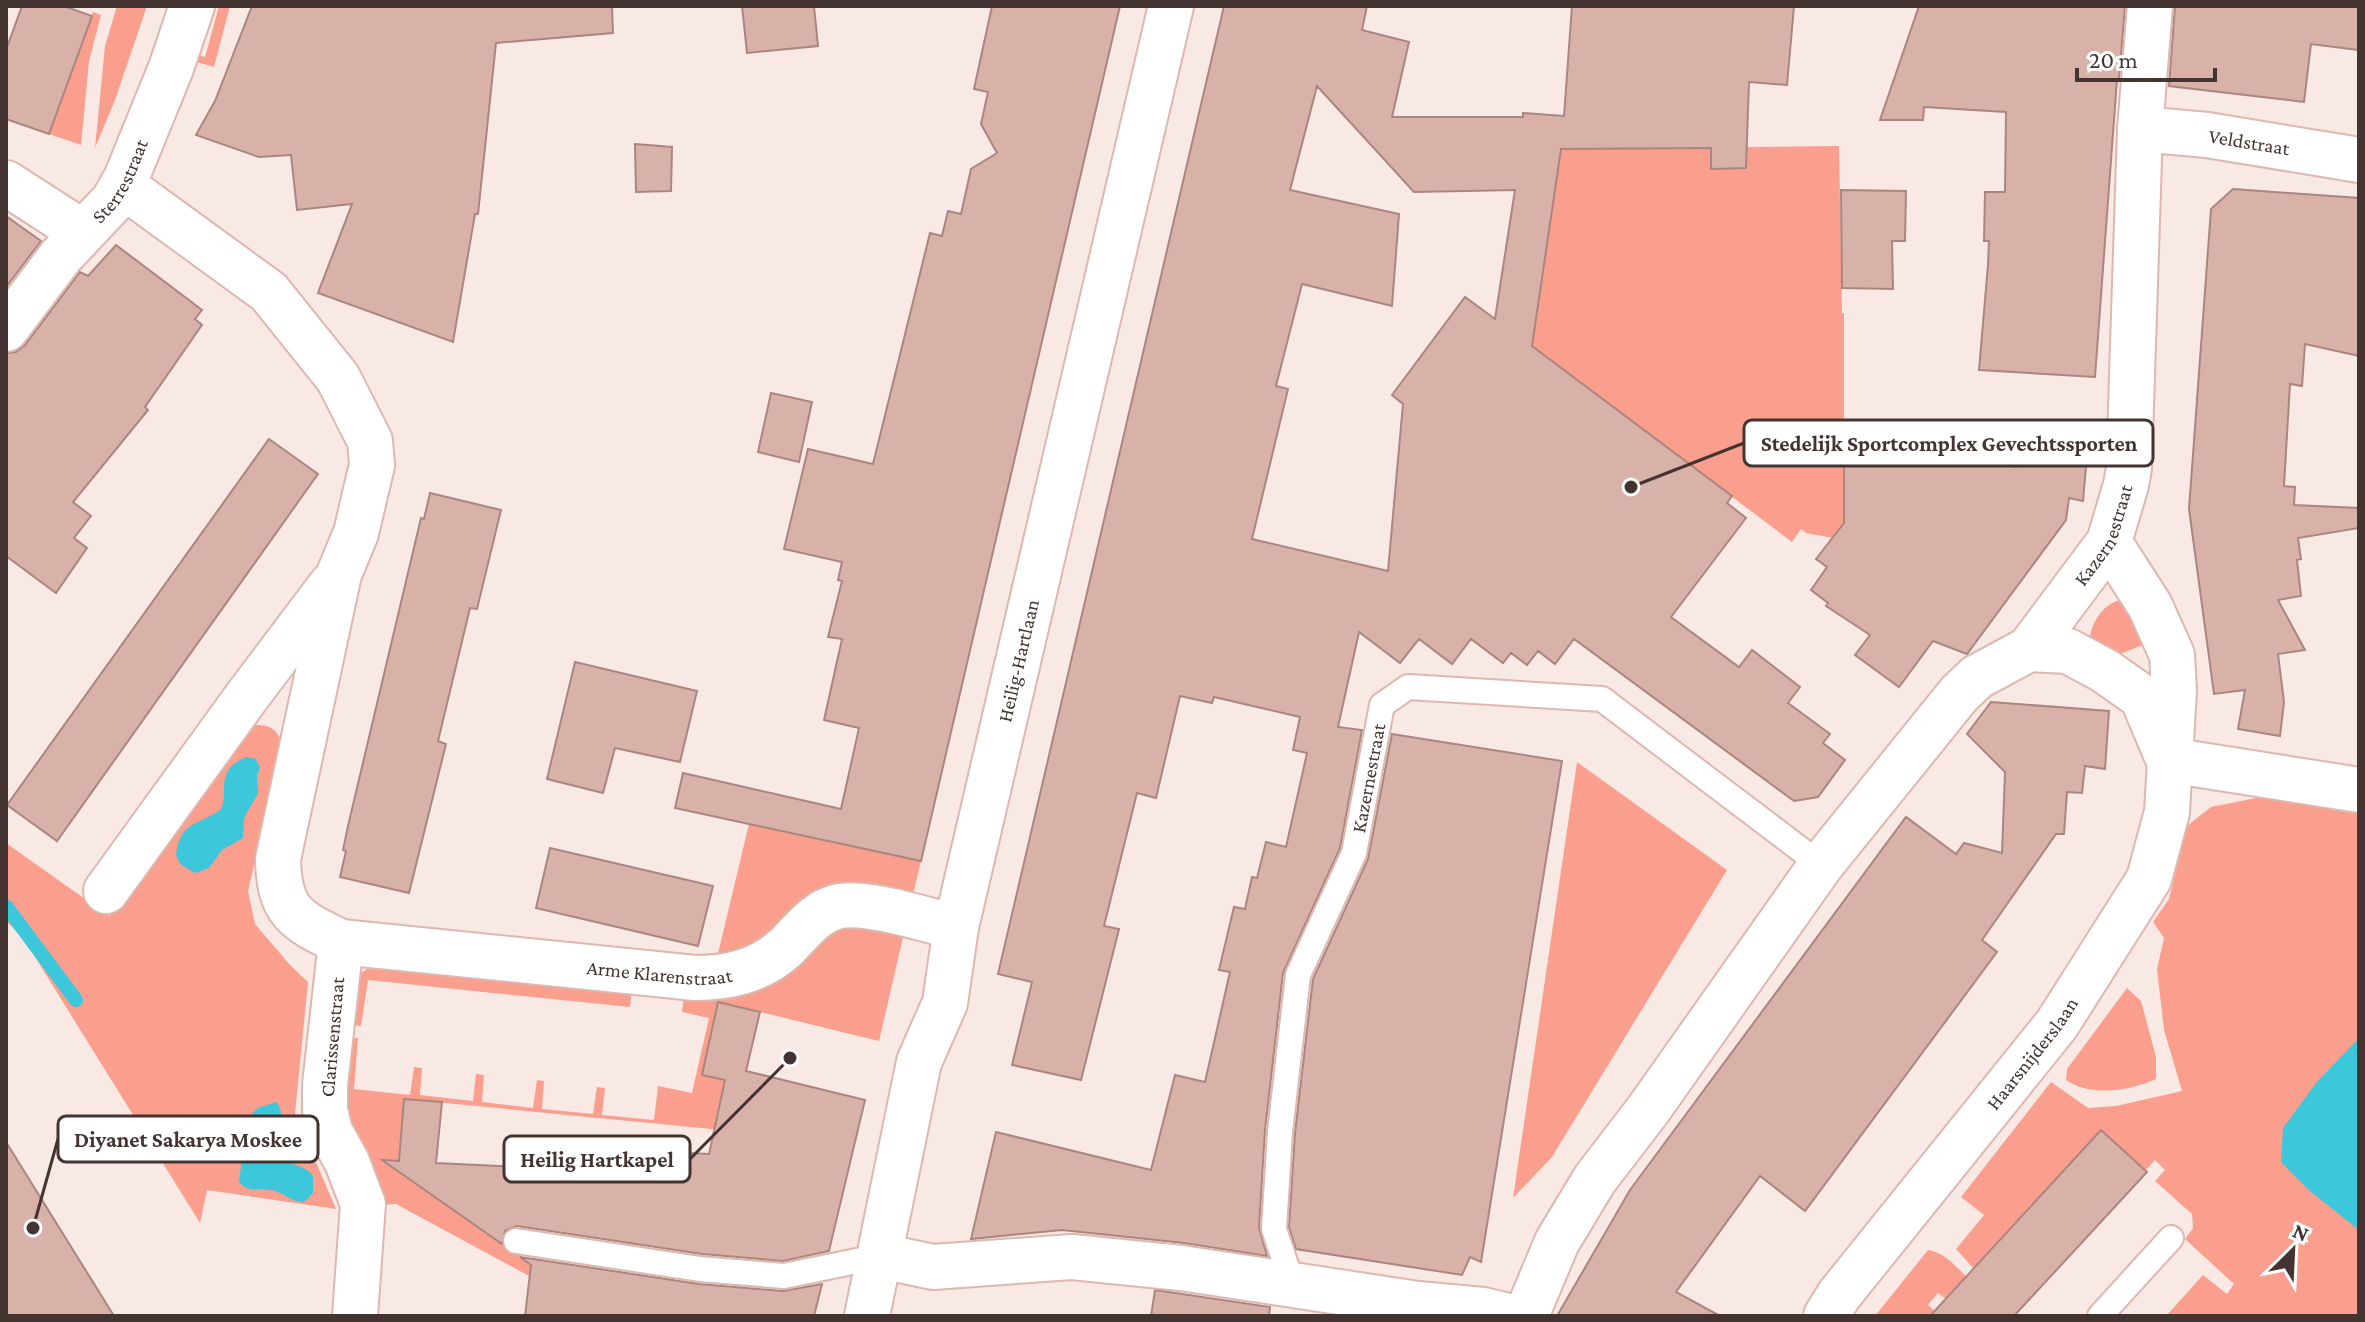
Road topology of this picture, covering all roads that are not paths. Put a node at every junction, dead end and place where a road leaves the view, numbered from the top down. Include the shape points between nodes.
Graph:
1 (192, 6) edge
2 (1171, 6) edge
3 (2150, 6) edge
4 (2140, 129) junction
5 (2359, 160) edge
6 (6, 183) edge
7 (122, 185) junction
8 (82, 232) junction
9 (6, 329) edge
10 (2109, 542) junction
11 (339, 574) junction
12 (2029, 649) junction
13 (248, 695) junction
14 (306, 719) junction
15 (2169, 760) junction
16 (2359, 790) edge
17 (1821, 865) junction
18 (106, 891) dead end
19 (956, 927) junction
20 (341, 942) junction
21 (2171, 1238) dead end
22 (516, 1241) dead end
23 (881, 1256) junction
24 (1293, 1286) junction
25 (355, 1316) edge
26 (867, 1316) edge
27 (1508, 1316) edge
28 (1526, 1316) edge
29 (1826, 1316) edge
30 (2100, 1316) edge

1 - 7 street, Sterrestraat
2 - 19 street, Heilig-Hartlaan
3 - 4 street, Kazernestraat
4 - 5 street, Veldstraat
4 - 10 street, Kazernestraat via 2129,468
6 - 8 street
7 - 8 street, Sterrestraat
7 - 11 street via 269,292 338,378 370,441 372,465 356,533
8 - 9 street, Sterrestraat
10 - 12 street, Kazernestraat
10 - 15 street, Haarsnijderslaan via 2150,606 2172,655
11 - 13 street
11 - 14 street
12 - 15 street, Haarsnijderslaan via 2068,651 2142,697
12 - 17 street, Kazernestraat via 1977,677 1959,694
13 - 14 street
13 - 18 street
14 - 20 street via 278,859 279,878 285,903 296,917
15 - 16 street
15 - 29 street, Haarsnijderslaan via 2167,812 2149,879 2057,1024
17 - 24 lane, Kazernestraat via 1602,699 1408,687 1382,705 1354,853 1298,975 1274,1229
17 - 28 street, Kazernestraat via 1595,1179 1557,1242
19 - 20 street, Arme Klarenstraat via 861,906 837,906 761,964 713,978
19 - 23 street, Heilig-Hartlaan via 945,1003 919,1062
20 - 25 street, Clarissenstraat via 325,1110 363,1204
21 - 30 lane
22 - 23 lane via 784,1276
23 - 24 street via 933,1267 1072,1257
23 - 26 street, Heilig-Hartlaan
24 - 27 street

